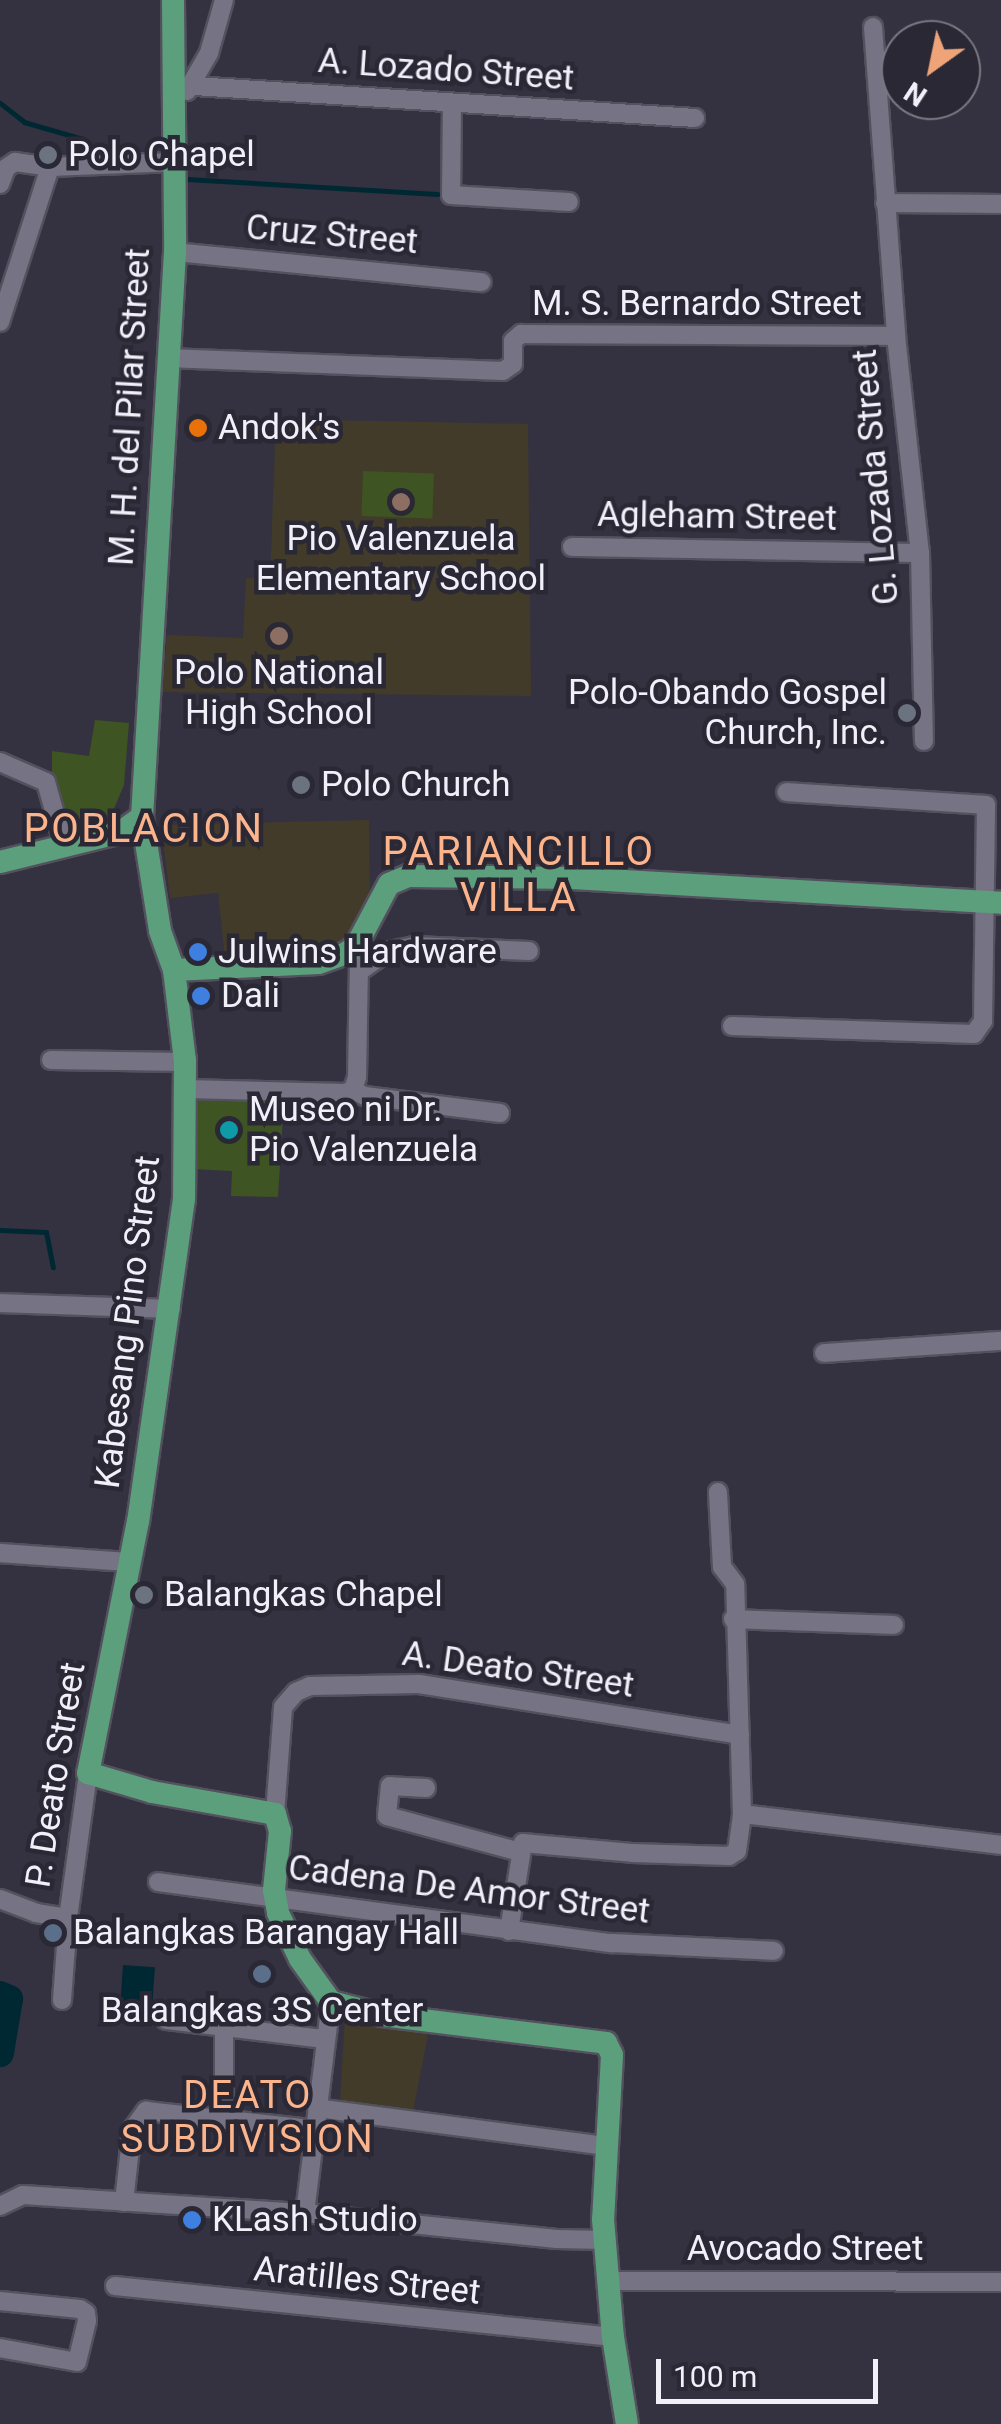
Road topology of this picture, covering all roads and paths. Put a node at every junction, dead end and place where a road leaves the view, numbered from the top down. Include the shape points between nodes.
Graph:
1 (173, 0) edge
2 (224, 0) edge
3 (874, 28) dead end
4 (184, 93) junction
5 (452, 103) junction
6 (695, 118) dead end
7 (176, 162) junction
8 (50, 167) junction
9 (0, 184) edge
10 (568, 202) dead end
11 (885, 203) junction
12 (1001, 204) edge
13 (175, 252) junction
14 (482, 282) dead end
15 (0, 322) edge
16 (896, 336) junction
17 (167, 358) junction
18 (572, 547) dead end
19 (920, 553) junction
20 (924, 741) dead end
21 (0, 762) edge
22 (786, 792) dead end
23 (142, 817) junction
24 (64, 846) junction
25 (0, 862) edge
26 (992, 903) edge
27 (356, 946) junction
28 (529, 951) dead end
29 (174, 970) junction
30 (360, 970) junction
31 (732, 1026) dead end
32 (51, 1060) dead end
33 (184, 1062) junction
34 (186, 1089) junction
35 (353, 1090) junction
36 (500, 1113) dead end
37 (0, 1302) edge
38 (171, 1309) junction
39 (1001, 1341) edge
40 (824, 1353) dead end
41 (718, 1492) dead end
42 (0, 1553) edge
43 (130, 1562) junction
44 (733, 1619) junction
45 (894, 1625) dead end
46 (740, 1735) junction
47 (88, 1773) junction
48 (426, 1788) dead end
49 (275, 1814) junction
50 (742, 1814) junction
51 (1001, 1844) edge
52 (520, 1852) junction
53 (158, 1882) dead end
54 (0, 1900) edge
55 (274, 1900) junction
56 (68, 1918) junction
57 (509, 1931) junction
58 (774, 1951) dead end
59 (62, 2000) dead end
60 (331, 2002) junction
61 (166, 2020) dead end
62 (224, 2025) junction
63 (324, 2039) junction
64 (317, 2108) junction
65 (224, 2120) junction
66 (314, 2129) junction
67 (606, 2146) junction
68 (124, 2202) junction
69 (0, 2206) edge
70 (304, 2214) junction
71 (605, 2240) junction
72 (609, 2280) junction
73 (1001, 2282) edge
74 (115, 2286) dead end
75 (0, 2301) edge
76 (612, 2337) junction
77 (0, 2348) edge
78 (627, 2424) edge

1 - 4 main road, M. H. del Pilar Street
2 - 4 street
3 - 11 street, G. Lozada Street
4 - 5 street, A. Lozado Street
4 - 7 main road, M. H. del Pilar Street
5 - 6 street, A. Lozado Street
5 - 10 street via 450,195
7 - 8 street
7 - 13 main road, M. H. del Pilar Street
8 - 9 street via 10,164
8 - 15 street
11 - 12 street
11 - 16 street, G. Lozada Street
13 - 14 street, Cruz Street
13 - 17 main road, M. H. del Pilar Street
16 - 17 street, M. S. Bernardo Street via 521,334 513,341 513,364 504,371
16 - 19 street, G. Lozada Street
17 - 23 main road, M. H. del Pilar Street
18 - 19 street, Agleham Street
19 - 20 street, G. Lozada Street
21 - 24 street via 46,782
22 - 26 street via 986,805
23 - 24 main road via 130,829
23 - 29 main road via 160,931
24 - 25 main road
26 - 27 main road via 572,878 408,876 378,898
26 - 31 street via 983,1021 974,1034
27 - 29 main road via 319,963
27 - 30 street
28 - 30 street via 414,946 389,951
29 - 33 main road, Kabesang Pino Street
30 - 35 street
32 - 33 street
33 - 34 main road, Kabesang Pino Street
34 - 35 street
34 - 38 main road, Kabesang Pino Street via 184,1199
35 - 36 street
37 - 38 street
38 - 43 main road, Kabesang Pino Street
39 - 40 street
41 - 44 street via 722,1567 735,1584
42 - 43 street
43 - 47 main road, P. Deato Street
44 - 45 street
44 - 46 street
46 - 49 street, A. Deato Street via 419,1684 310,1686 283,1707
46 - 50 street
47 - 49 main road
47 - 56 street, P. Deato Street
48 - 52 street via 390,1786 387,1816
49 - 55 main road via 280,1832
50 - 51 street
50 - 52 street via 735,1854 527,1842
52 - 57 street
53 - 55 street, Cadena De Amor Street
54 - 56 street
55 - 57 street, Cadena De Amor Street
55 - 60 main road via 300,1959
56 - 59 street, P. Deato Street
57 - 58 street, Cadena De Amor Street
60 - 63 street
60 - 67 main road via 382,2015 606,2042 612,2055
61 - 62 street
62 - 63 street
62 - 65 street
63 - 64 street
64 - 66 street
64 - 67 street
65 - 66 street
65 - 68 street via 146,2110 132,2130
66 - 70 street
67 - 71 main road
68 - 69 street via 23,2194
68 - 70 street
70 - 71 street
71 - 72 main road
72 - 73 street, Avocado Street
72 - 76 main road
74 - 76 street, Aratilles Street
75 - 77 street via 80,2309 86,2321 77,2362
76 - 78 main road

